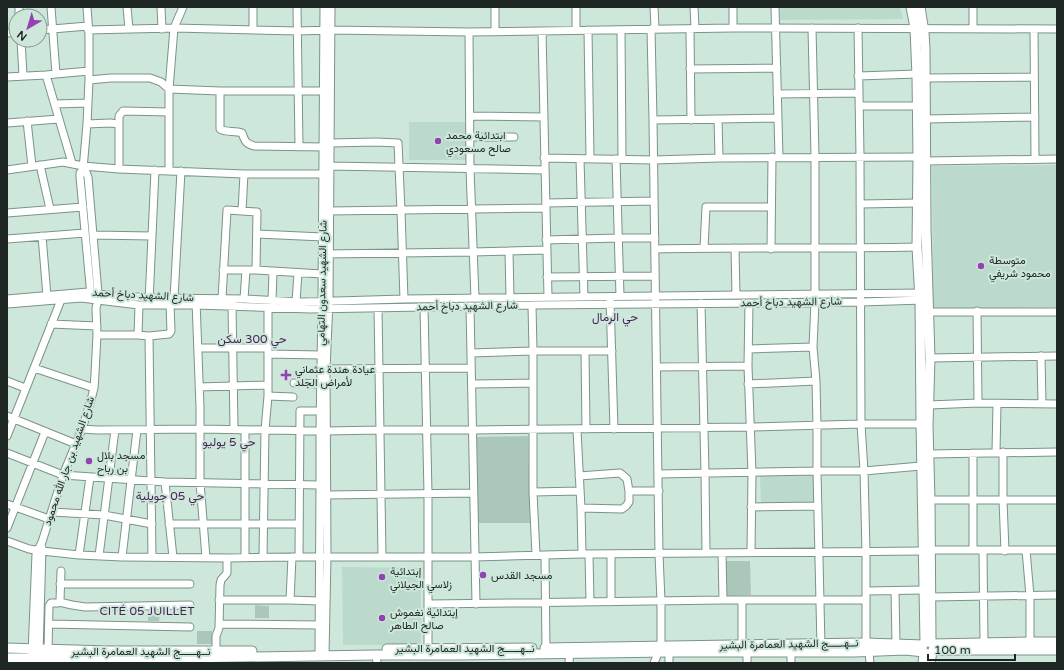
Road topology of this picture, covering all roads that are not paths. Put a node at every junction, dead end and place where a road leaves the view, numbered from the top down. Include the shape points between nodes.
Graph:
1 (51, 7) edge
2 (87, 7) edge
3 (127, 7) edge
4 (161, 7) edge
5 (183, 7) edge
6 (253, 7) edge
7 (297, 7) edge
8 (324, 7) edge
9 (331, 7) edge
10 (495, 7) edge
11 (576, 7) edge
12 (654, 7) edge
13 (694, 7) edge
14 (733, 7) edge
15 (776, 7) edge
16 (911, 7) edge
17 (920, 7) edge
18 (973, 7) edge
19 (88, 28) junction
20 (174, 28) junction
21 (692, 28) junction
22 (733, 28) junction
23 (776, 28) junction
24 (812, 28) junction
25 (858, 28) junction
26 (48, 29) edge
27 (52, 29) junction
28 (129, 29) junction
29 (162, 29) junction
30 (253, 29) junction
31 (653, 29) junction
32 (919, 29) junction
33 (973, 29) junction
34 (1034, 29) junction
35 (1057, 29) edge
36 (328, 30) junction
37 (576, 30) junction
38 (588, 30) junction
39 (622, 30) junction
40 (298, 31) junction
41 (542, 31) junction
42 (469, 32) junction
43 (495, 32) junction
44 (21, 48) edge
45 (777, 68) junction
46 (690, 69) junction
47 (89, 71) junction
48 (56, 74) junction
49 (46, 75) junction
50 (23, 76) junction
51 (858, 76) junction
52 (921, 76) junction
53 (7, 78) edge
54 (1034, 78) junction
55 (89, 80) junction
56 (168, 89) junction
57 (298, 90) junction
58 (220, 91) junction
59 (327, 91) junction
60 (858, 93) junction
61 (777, 94) junction
62 (813, 94) junction
63 (88, 102) junction
64 (54, 104) junction
65 (859, 106) junction
66 (917, 106) junction
67 (169, 112) junction
68 (470, 116) junction
69 (544, 117) junction
70 (1035, 117) junction
71 (778, 118) junction
72 (59, 119) junction
73 (718, 119) junction
74 (925, 119) junction
75 (653, 120) junction
76 (691, 120) junction
77 (27, 121) junction
78 (7, 123) edge
79 (87, 124) junction
80 (119, 124) junction
81 (470, 137) junction
82 (514, 137) dead end
83 (327, 145) junction
84 (299, 147) junction
85 (775, 157) junction
86 (815, 157) junction
87 (860, 157) junction
88 (544, 158) junction
89 (719, 158) junction
90 (580, 159) junction
91 (590, 159) junction
92 (619, 159) junction
93 (922, 159) junction
94 (1035, 159) junction
95 (1057, 159) edge
96 (654, 160) junction
97 (72, 163) junction
98 (40, 165) junction
99 (32, 166) junction
100 (83, 168) junction
101 (400, 168) junction
102 (119, 169) junction
103 (470, 169) junction
104 (7, 170) edge
105 (155, 170) junction
106 (545, 170) junction
107 (169, 171) junction
108 (181, 171) junction
109 (328, 171) junction
110 (244, 174) junction
111 (654, 201) junction
112 (581, 202) junction
113 (617, 202) junction
114 (918, 203) junction
115 (860, 204) junction
116 (546, 206) junction
117 (83, 207) junction
118 (772, 207) junction
119 (50, 209) junction
120 (472, 210) junction
121 (242, 211) junction
122 (401, 211) junction
123 (329, 212) junction
124 (7, 213) edge
125 (89, 234) junction
126 (257, 234) junction
127 (42, 236) junction
128 (152, 236) junction
129 (323, 237) junction
130 (618, 238) junction
131 (654, 238) junction
132 (7, 239) edge
133 (582, 239) junction
134 (546, 240) junction
135 (917, 247) junction
136 (704, 248) junction
137 (735, 248) junction
138 (815, 248) junction
139 (860, 248) junction
140 (655, 249) junction
141 (771, 249) junction
142 (546, 250) junction
143 (509, 251) junction
144 (473, 252) junction
145 (402, 253) junction
146 (326, 254) junction
147 (223, 270) junction
148 (246, 270) junction
149 (256, 270) junction
150 (273, 272) junction
151 (298, 273) junction
152 (322, 274) junction
153 (619, 276) junction
154 (655, 276) junction
155 (547, 277) junction
156 (584, 277) junction
157 (736, 295) junction
158 (47, 296) junction
159 (620, 296) junction
160 (656, 296) junction
161 (548, 297) junction
162 (584, 297) junction
163 (924, 297) junction
164 (174, 298) junction
165 (404, 298) junction
166 (475, 298) junction
167 (510, 298) junction
168 (815, 298) junction
169 (860, 298) junction
170 (7, 299) edge
171 (95, 299) junction
172 (222, 299) junction
173 (244, 299) junction
174 (61, 300) junction
175 (610, 300) junction
176 (149, 301) junction
177 (272, 301) junction
178 (326, 301) junction
179 (196, 302) junction
180 (296, 302) junction
181 (232, 303) junction
182 (701, 303) junction
183 (749, 303) junction
184 (7, 304) edge
185 (656, 304) junction
186 (139, 305) junction
187 (170, 305) junction
188 (532, 305) junction
189 (470, 306) junction
190 (424, 307) junction
191 (268, 308) junction
192 (378, 308) junction
193 (326, 309) junction
194 (929, 312) junction
195 (977, 312) junction
196 (1057, 312) edge
197 (51, 324) junction
198 (97, 326) junction
199 (97, 334) junction
200 (138, 335) junction
201 (149, 336) junction
202 (813, 346) junction
203 (198, 348) junction
204 (233, 348) junction
205 (749, 349) junction
206 (268, 351) junction
207 (533, 351) junction
208 (585, 351) junction
209 (612, 351) junction
210 (471, 353) junction
211 (321, 355) junction
212 (1041, 356) junction
213 (1057, 356) edge
214 (978, 357) junction
215 (930, 358) junction
216 (703, 366) junction
217 (748, 366) junction
218 (657, 367) junction
219 (34, 368) junction
220 (425, 368) junction
221 (471, 368) junction
222 (326, 369) junction
223 (379, 369) junction
224 (7, 381) edge
225 (816, 381) junction
226 (294, 383) dead end
227 (533, 383) junction
228 (321, 384) junction
229 (472, 384) junction
230 (748, 384) junction
231 (268, 385) junction
232 (234, 386) junction
233 (199, 387) junction
234 (25, 388) junction
235 (94, 388) junction
236 (268, 396) junction
237 (293, 397) dead end
238 (978, 403) junction
239 (929, 404) junction
240 (997, 404) junction
241 (1042, 404) junction
242 (1057, 404) edge
243 (320, 411) junction
244 (10, 417) edge
245 (861, 424) junction
246 (921, 424) junction
247 (817, 426) junction
248 (751, 427) junction
249 (658, 428) junction
250 (704, 428) junction
251 (82, 429) junction
252 (199, 429) junction
253 (234, 429) junction
254 (586, 429) junction
255 (614, 429) junction
256 (114, 430) junction
257 (137, 430) junction
258 (150, 430) junction
259 (245, 430) junction
260 (265, 430) junction
261 (299, 430) junction
262 (380, 430) junction
263 (426, 430) junction
264 (473, 430) junction
265 (533, 430) junction
266 (577, 430) junction
267 (323, 431) junction
268 (45, 432) junction
269 (7, 436) edge
270 (76, 444) junction
271 (1000, 452) junction
272 (1057, 452) edge
273 (7, 453) edge
274 (973, 453) junction
275 (929, 454) junction
276 (33, 463) junction
277 (921, 466) junction
278 (817, 471) junction
279 (864, 471) junction
280 (705, 473) junction
281 (752, 473) junction
282 (659, 474) junction
283 (63, 475) junction
284 (579, 476) junction
285 (90, 478) junction
286 (109, 479) junction
287 (131, 480) junction
288 (152, 482) junction
289 (165, 482) junction
290 (200, 482) junction
291 (245, 483) junction
292 (264, 484) junction
293 (299, 484) junction
294 (320, 485) junction
295 (580, 491) junction
296 (629, 491) junction
297 (659, 491) junction
298 (533, 492) junction
299 (474, 493) junction
300 (381, 494) junction
301 (428, 494) junction
302 (327, 495) junction
303 (930, 500) junction
304 (973, 500) junction
305 (1003, 500) junction
306 (1057, 500) edge
307 (7, 504) edge
308 (752, 506) junction
309 (818, 506) junction
310 (16, 507) junction
311 (581, 508) junction
312 (52, 512) junction
313 (86, 514) junction
314 (104, 515) junction
315 (49, 519) junction
316 (126, 519) junction
317 (152, 524) junction
318 (170, 524) junction
319 (203, 524) junction
320 (245, 524) junction
321 (263, 524) junction
322 (299, 524) junction
323 (7, 528) edge
324 (7, 541) edge
325 (974, 550) junction
326 (983, 550) junction
327 (1026, 550) junction
328 (1057, 550) edge
329 (39, 551) junction
330 (926, 551) junction
331 (1005, 551) junction
332 (751, 552) junction
333 (819, 552) junction
334 (866, 552) junction
335 (706, 553) junction
336 (722, 553) junction
337 (585, 554) junction
338 (611, 554) junction
339 (659, 554) junction
340 (80, 555) junction
341 (536, 555) junction
342 (545, 555) junction
343 (99, 556) junction
344 (122, 557) junction
345 (152, 557) junction
346 (245, 557) junction
347 (263, 557) junction
348 (296, 557) junction
349 (323, 557) junction
350 (382, 557) junction
351 (428, 557) junction
352 (475, 557) junction
353 (173, 558) junction
354 (206, 558) junction
355 (227, 558) junction
356 (61, 571) dead end
357 (60, 584) junction
358 (190, 584) dead end
359 (924, 590) junction
360 (866, 591) junction
361 (895, 591) junction
362 (1057, 595) edge
363 (984, 596) junction
364 (1030, 596) junction
365 (931, 597) junction
366 (219, 600) junction
367 (290, 600) junction
368 (723, 600) junction
369 (820, 600) junction
370 (866, 600) junction
371 (319, 601) junction
372 (661, 601) junction
373 (742, 601) junction
374 (59, 602) junction
375 (545, 602) junction
376 (590, 602) junction
377 (611, 602) junction
378 (428, 604) junction
379 (476, 604) junction
380 (190, 605) dead end
381 (49, 624) junction
382 (219, 624) junction
383 (319, 625) junction
384 (190, 627) dead end
385 (1030, 642) junction
386 (1057, 642) edge
387 (984, 643) junction
388 (896, 644) junction
389 (868, 647) junction
390 (7, 648) edge
391 (820, 648) junction
392 (928, 648) junction
393 (660, 649) junction
394 (743, 650) junction
395 (1057, 650) edge
396 (216, 651) junction
397 (546, 651) junction
398 (428, 652) junction
399 (669, 652) junction
400 (791, 652) junction
401 (38, 653) junction
402 (322, 653) junction
403 (569, 654) edge
404 (182, 657) edge
405 (7, 658) edge
406 (302, 659) edge
407 (377, 659) edge
408 (417, 659) edge
409 (458, 659) edge
410 (267, 660) edge
411 (654, 663) edge
412 (669, 663) edge
413 (747, 663) edge
414 (791, 663) edge
415 (870, 663) edge
416 (923, 663) edge
417 (930, 663) edge

1 - 27 street
2 - 19 street, شارع الشهيد بن جار الله محمود
3 - 28 street
4 - 29 street
5 - 20 street
6 - 30 street
7 - 40 street
8 - 36 street, شارع الشهيد سعدون التهامي
9 - 36 street, شارع الشهيد سعدون التهامي
10 - 43 street
11 - 37 street
12 - 31 street
13 - 21 street
14 - 22 street
15 - 23 street
16 - 32 main road
17 - 32 main road
18 - 33 street
19 - 27 street
19 - 28 street
19 - 47 street, شارع الشهيد بن جار الله محمود
20 - 29 street
20 - 30 street
20 - 56 street
21 - 22 street
21 - 31 street
21 - 46 street
22 - 23 street
23 - 24 street
23 - 45 street
24 - 25 street
24 - 62 street
25 - 32 street
25 - 51 street
26 - 27 street
27 - 48 street
28 - 29 street
30 - 40 street
31 - 39 street
31 - 75 street
32 - 33 street
32 - 52 main road
33 - 34 street
34 - 35 street
34 - 54 street
36 - 40 street
36 - 42 street
36 - 59 street, شارع الشهيد سعدون التهامي
37 - 38 street
37 - 41 street
38 - 39 street
38 - 91 street
39 - 92 street
40 - 57 street
41 - 43 street
41 - 69 street
42 - 43 street
42 - 68 street
44 - 50 street
45 - 46 street
45 - 61 street
46 - 76 street
47 - 48 street
47 - 55 street, شارع الشهيد بن جار الله محمود
48 - 49 street
49 - 50 street
49 - 64 street
50 - 53 street
51 - 52 street
51 - 60 street
52 - 54 street
52 - 66 main road
52 - 74 main road
54 - 70 street
55 - 56 street via 150,78 161,82
55 - 63 street, شارع الشهيد بن جار الله محمود
56 - 58 street
56 - 67 street
57 - 58 street
57 - 59 street
57 - 84 street
58 - 84 street via 220,129 242,133 244,140 254,146
59 - 83 street, شارع الشهيد سعدون التهامي
60 - 62 street
60 - 65 street
61 - 62 street
61 - 71 street
62 - 86 street
63 - 64 street
63 - 79 street, شارع الشهيد بن جار الله محمود
64 - 72 street
65 - 66 street
65 - 87 street
66 - 93 main road
67 - 80 street via 123,111 119,116
67 - 107 street
68 - 69 street
68 - 81 street
69 - 88 street
70 - 74 street
70 - 94 street
71 - 73 street
71 - 85 street
72 - 77 street
72 - 97 street
73 - 76 street
73 - 89 street
74 - 93 main road
75 - 76 street
75 - 96 street
77 - 78 street
77 - 99 street
79 - 80 street
79 - 100 street, شارع الشهيد بن جار الله محمود
80 - 102 street
81 - 82 street
81 - 103 street
83 - 84 street
83 - 101 street via 398,143
83 - 109 street, شارع الشهيد سعدون التهامي
83 - 109 street, شارع الشهيد سعدون التهامي
85 - 86 street
85 - 89 street
85 - 118 street
86 - 87 street
86 - 138 street
87 - 93 street
87 - 115 street
88 - 90 street
88 - 106 street
89 - 96 street
90 - 91 street
90 - 112 street
91 - 92 street
92 - 96 street
92 - 113 street
93 - 94 street
93 - 114 main road
93 - 163 main road
94 - 95 street
96 - 111 street
97 - 98 street
97 - 100 street
98 - 99 street
98 - 119 street
99 - 104 street
100 - 102 street
100 - 117 street, شارع الشهيد بن جار الله محمود via 80,175
100 - 125 street, شارع الشهيد بن جار الله محمود via 87,174
101 - 103 street
101 - 109 street via 353,166
101 - 122 street
102 - 105 street
103 - 106 street
103 - 120 street
105 - 107 street
105 - 128 street
106 - 116 street
107 - 108 street
108 - 110 street
108 - 164 street
109 - 110 street
109 - 123 street, شارع الشهيد سعدون التهامي
109 - 129 street, شارع الشهيد سعدون التهامي
110 - 121 street
111 - 113 street
111 - 131 street
112 - 113 street
112 - 116 street
112 - 133 street
113 - 130 street
114 - 115 street
114 - 135 main road
115 - 139 street
116 - 120 street
116 - 134 street
117 - 119 street
117 - 125 street, شارع الشهيد بن جار الله محمود
118 - 136 street via 706,207
118 - 141 street
119 - 124 street
120 - 122 street
120 - 144 street
121 - 126 street via 258,212
121 - 147 street via 227,210
122 - 123 street
122 - 145 street
123 - 146 street, شارع الشهيد سعدون التهامي
125 - 127 street
125 - 128 street
125 - 171 street, شارع الشهيد بن جار الله محمود
126 - 129 street
126 - 149 street
127 - 132 street
127 - 158 street
128 - 176 street
129 - 146 street, شارع الشهيد سعدون التهامي
130 - 131 street
130 - 133 street
130 - 153 street
131 - 140 street
133 - 134 street
133 - 156 street
134 - 142 street
135 - 139 street
135 - 163 main road
136 - 137 street
136 - 140 street
137 - 141 street
137 - 157 street
138 - 139 street
138 - 141 street
138 - 168 street
139 - 169 street
140 - 154 street
142 - 143 street
142 - 155 street
143 - 144 street
143 - 167 street
144 - 145 street
144 - 166 street
145 - 146 street
145 - 165 street
146 - 152 street, شارع الشهيد سعدون التهامي
146 - 178 street, شارع الشهيد سعدون التهامي
147 - 148 street
147 - 172 street
148 - 149 street
148 - 173 street
149 - 150 street
150 - 151 street
150 - 177 street
151 - 152 street
151 - 180 street
152 - 178 street, شارع الشهيد سعدون التهامي
153 - 154 street
153 - 156 street
153 - 159 street
154 - 160 street
155 - 156 street
155 - 161 street
156 - 162 street
157 - 160 street, شارع الشهيد دباخ أحمد
157 - 168 street, شارع الشهيد دباخ أحمد
158 - 170 street, شارع الشهيد دباخ أحمد
158 - 171 street, شارع الشهيد دباخ أحمد
159 - 160 street, شارع الشهيد دباخ أحمد
159 - 175 street, شارع الشهيد دباخ أحمد
160 - 185 street
161 - 162 street, شارع الشهيد دباخ أحمد
161 - 167 street, شارع الشهيد دباخ أحمد
162 - 175 street, شارع الشهيد دباخ أحمد
163 - 169 street, شارع الشهيد دباخ أحمد
163 - 194 main road
163 - 246 main road
164 - 176 street, شارع الشهيد دباخ أحمد
164 - 179 street, شارع الشهيد دباخ أحمد
165 - 166 street, شارع الشهيد دباخ أحمد
165 - 178 street, شارع الشهيد دباخ أحمد
166 - 167 street, شارع الشهيد دباخ أحمد
168 - 169 street, شارع الشهيد دباخ أحمد
168 - 183 street, شارع الشهيد دباخ أحمد
168 - 202 street
169 - 245 street
171 - 174 street, شارع الشهيد دباخ أحمد
171 - 176 street, شارع الشهيد دباخ أحمد via 118,296
171 - 186 street, شارع الشهيد دباخ أحمد
171 - 198 street, شارع الشهيد بن جار الله محمود
172 - 179 street, شارع الشهيد دباخ أحمد
172 - 181 street, شارع الشهيد دباخ أحمد
173 - 177 street, شارع الشهيد دباخ أحمد
173 - 181 street, شارع الشهيد دباخ أحمد
174 - 184 street, شارع الشهيد دباخ أحمد
174 - 197 street
175 - 185 street, شارع الشهيد دباخ أحمد
175 - 188 street, شارع الشهيد دباخ أحمد
175 - 209 street
176 - 186 street, شارع الشهيد دباخ أحمد
176 - 187 street, شارع الشهيد دباخ أحمد
177 - 180 street, شارع الشهيد دباخ أحمد
178 - 180 street, شارع الشهيد دباخ أحمد
178 - 193 street, شارع الشهيد سعدون التهامي
179 - 181 street, شارع الشهيد دباخ أحمد
179 - 187 street, شارع الشهيد دباخ أحمد
179 - 203 street
181 - 191 street, شارع الشهيد دباخ أحمد
181 - 204 street
182 - 183 street, شارع الشهيد دباخ أحمد
182 - 185 street, شارع الشهيد دباخ أحمد
182 - 216 street
183 - 205 street
185 - 218 street
186 - 200 street
187 - 201 street via 169,334
188 - 189 street, شارع الشهيد دباخ أحمد
188 - 207 street
189 - 190 street, شارع الشهيد دباخ أحمد
189 - 210 street
190 - 192 street, شارع الشهيد دباخ أحمد
190 - 220 street
191 - 193 street, شارع الشهيد دباخ أحمد
191 - 206 street
192 - 193 street, شارع الشهيد دباخ أحمد
192 - 223 street
193 - 211 street, شارع الشهيد سعدون التهامي
193 - 222 street, شارع الشهيد سعدون التهامي
194 - 195 street
194 - 215 main road
195 - 196 street
195 - 214 street
197 - 198 street
197 - 219 street
198 - 199 street, شارع الشهيد بن جار الله محمود
199 - 200 street
199 - 235 street, شارع الشهيد بن جار الله محمود
200 - 201 street
201 - 258 street
202 - 205 street
202 - 225 street
203 - 204 street
203 - 233 street
204 - 206 street
204 - 232 street
205 - 217 street
206 - 211 street
206 - 231 street
207 - 208 street
207 - 210 street
207 - 227 street
208 - 209 street
208 - 254 street
209 - 255 street
210 - 221 street
211 - 228 street, شارع الشهيد سعدون التهامي
212 - 213 street
212 - 214 street
212 - 241 street
214 - 215 street
214 - 238 street
215 - 239 main road
216 - 217 street
216 - 218 street
216 - 250 street
217 - 230 street
218 - 249 street
219 - 234 street
219 - 235 street
220 - 221 street
220 - 223 street
220 - 263 street
221 - 229 street
222 - 223 street
222 - 267 street, شارع الشهيد سعدون التهامي
223 - 262 street
224 - 234 street
225 - 230 street
225 - 247 street
226 - 228 street
227 - 229 street
227 - 265 street
228 - 243 street, شارع الشهيد سعدون التهامي
229 - 264 street
230 - 248 street
231 - 232 street
231 - 236 street
232 - 233 street
232 - 253 street
233 - 252 street
234 - 244 street
235 - 251 street, شارع الشهيد بن جار الله محمود
236 - 237 street
236 - 260 street
238 - 239 street
238 - 240 street
239 - 275 main road
240 - 241 street
240 - 271 street
241 - 242 street
243 - 261 street via 300,411
243 - 267 street, شارع الشهيد سعدون التهامي
244 - 268 street
244 - 269 street
245 - 246 street
245 - 247 street
245 - 279 street
246 - 277 main road
247 - 248 street
247 - 278 street
248 - 250 street
248 - 281 street
249 - 250 street
249 - 255 street
249 - 282 street
250 - 280 street
251 - 256 street
251 - 270 street, شارع الشهيد بن جار الله محمود
252 - 253 street
252 - 258 street
252 - 290 street
253 - 259 street
254 - 255 street
254 - 266 street
256 - 257 street
256 - 286 street
257 - 258 street
257 - 287 street
258 - 288 street
259 - 260 street
259 - 291 street
260 - 261 street
260 - 292 street
261 - 267 street
261 - 293 street
262 - 263 street
262 - 267 street
262 - 300 street
263 - 264 street
263 - 301 street
264 - 265 street
264 - 299 street
265 - 266 street
265 - 298 street
266 - 284 street
267 - 294 street, شارع الشهيد سعدون التهامي
267 - 302 street, شارع الشهيد سعدون التهامي
268 - 270 street
268 - 276 street
270 - 283 street, شارع الشهيد بن جار الله محمود
271 - 272 street
271 - 274 street
271 - 305 street
273 - 276 street
274 - 275 street
274 - 304 street
275 - 303 main road
276 - 283 street
276 - 310 street
277 - 279 street
277 - 330 main road
278 - 279 street
278 - 281 street
278 - 309 street
279 - 334 street
280 - 281 street
280 - 282 street
280 - 335 street
281 - 308 street
282 - 297 street
283 - 285 street
283 - 312 street, شارع الشهيد بن جار الله محمود
284 - 295 street
284 - 296 street via 620,473 627,479
285 - 286 street
285 - 313 street
286 - 287 street
286 - 314 street
287 - 288 street
287 - 316 street
288 - 289 street
288 - 317 street
289 - 290 street
289 - 318 street
290 - 291 street
290 - 319 street
291 - 292 street
291 - 320 street
292 - 293 street
292 - 321 street
293 - 294 street
293 - 322 street
294 - 349 street, شارع الشهيد سعدون التهامي
295 - 298 street
295 - 311 street
296 - 297 street
296 - 311 street via 629,502 622,509
297 - 339 street
298 - 341 street
299 - 301 street
299 - 352 street
300 - 301 street
300 - 302 street
300 - 350 street
301 - 351 street
302 - 349 street, شارع الشهيد سعدون التهامي
303 - 304 street
303 - 330 main road
304 - 305 street
304 - 325 street
305 - 306 street
305 - 331 street
307 - 310 street
308 - 309 street
308 - 332 street
309 - 333 street
310 - 315 street
310 - 323 street
311 - 337 street
312 - 313 street
312 - 315 street, شارع الشهيد بن جار الله محمود
313 - 314 street
313 - 340 street
314 - 316 street
314 - 343 street
315 - 329 street, شارع الشهيد بن جار الله محمود
316 - 317 street
316 - 344 street
317 - 345 street
318 - 319 street
318 - 353 street
319 - 320 street
319 - 354 street
320 - 321 street
320 - 346 street
321 - 322 street
321 - 347 street
322 - 348 street
324 - 329 street
325 - 326 street
325 - 330 street
326 - 331 street
326 - 363 street
327 - 328 street
327 - 331 street
327 - 364 street
329 - 340 street
329 - 401 street
330 - 334 street
330 - 359 main road
330 - 365 main road
332 - 333 street
332 - 336 street
333 - 334 street
333 - 369 street
334 - 360 street
335 - 336 street
335 - 339 street
336 - 368 street
337 - 338 street
337 - 342 street
337 - 376 street
338 - 339 street
338 - 377 street
339 - 372 street
340 - 343 street
341 - 342 street
341 - 352 street
342 - 375 street
343 - 344 street
344 - 345 street
345 - 353 street
346 - 347 street
346 - 355 street
347 - 348 street
348 - 349 street
348 - 367 street
349 - 350 street
349 - 371 street, شارع الشهيد سعدون التهامي
349 - 402 street, شارع الشهيد سعدون التهامي
350 - 351 street
351 - 352 street
351 - 378 street
352 - 379 street
353 - 354 street
354 - 355 street
355 - 366 street via 227,573 220,583
356 - 357 street
357 - 358 street
357 - 374 street
359 - 361 street
359 - 392 main road
360 - 361 street
360 - 370 street
361 - 388 street
362 - 364 street
363 - 364 street
363 - 365 street
363 - 387 street
364 - 385 street
365 - 392 main road
366 - 367 street
366 - 382 street
367 - 371 street
368 - 372 street
368 - 373 street
369 - 370 street
369 - 373 street
369 - 391 street
370 - 389 street
371 - 383 street, شارع الشهيد سعدون التهامي
372 - 377 street
372 - 393 street
373 - 394 street
374 - 380 street via 85,607
374 - 381 street via 50,604
375 - 376 street
375 - 379 street
375 - 397 street
376 - 377 street
378 - 379 street
378 - 398 street
381 - 384 street
381 - 401 street
382 - 383 street
382 - 396 street
383 - 402 street, شارع الشهيد سعدون التهامي
385 - 386 main road
385 - 387 main road
387 - 392 main road
388 - 389 main road, نــهـــــج الشهيد العمامرة البشير
388 - 392 main road, نــهـــــج الشهيد العمامرة البشير
389 - 391 main road, نــهـــــج الشهيد العمامرة البشير
389 - 392 main road via 905,650
389 - 415 street
390 - 401 main road, نــهـــــج الشهيد العمامرة البشير
391 - 394 main road, نــهـــــج الشهيد العمامرة البشير
391 - 400 main road
392 - 395 main road
392 - 416 main road
392 - 417 main road
393 - 394 main road, نــهـــــج الشهيد العمامرة البشير
393 - 399 main road, نــهـــــج الشهيد العمامرة البشير
393 - 403 main road, نــهـــــج الشهيد العمامرة البشير
393 - 411 street
394 - 399 main road, نــهـــــج الشهيد العمامرة البشير
394 - 400 main road
394 - 413 street
396 - 402 main road, نــهـــــج الشهيد العمامرة البشير
396 - 404 main road, نــهـــــج الشهيد العمامرة البشير
397 - 398 main road, نــهـــــج الشهيد العمامرة البشير
397 - 403 main road, نــهـــــج الشهيد العمامرة البشير
397 - 409 main road, نــهـــــج الشهيد العمامرة البشير
398 - 402 main road, نــهـــــج الشهيد العمامرة البشير
398 - 408 main road, نــهـــــج الشهيد العمامرة البشير
398 - 409 main road, نــهـــــج الشهيد العمامرة البشير
399 - 412 street
400 - 414 street
401 - 404 main road, نــهـــــج الشهيد العمامرة البشير
401 - 405 main road, نــهـــــج الشهيد العمامرة البشير
402 - 406 main road, نــهـــــج الشهيد العمامرة البشير
402 - 407 main road, نــهـــــج الشهيد العمامرة البشير
404 - 410 main road, نــهـــــج الشهيد العمامرة البشير
406 - 410 main road, نــهـــــج الشهيد العمامرة البشير
407 - 408 main road, نــهـــــج الشهيد العمامرة البشير

